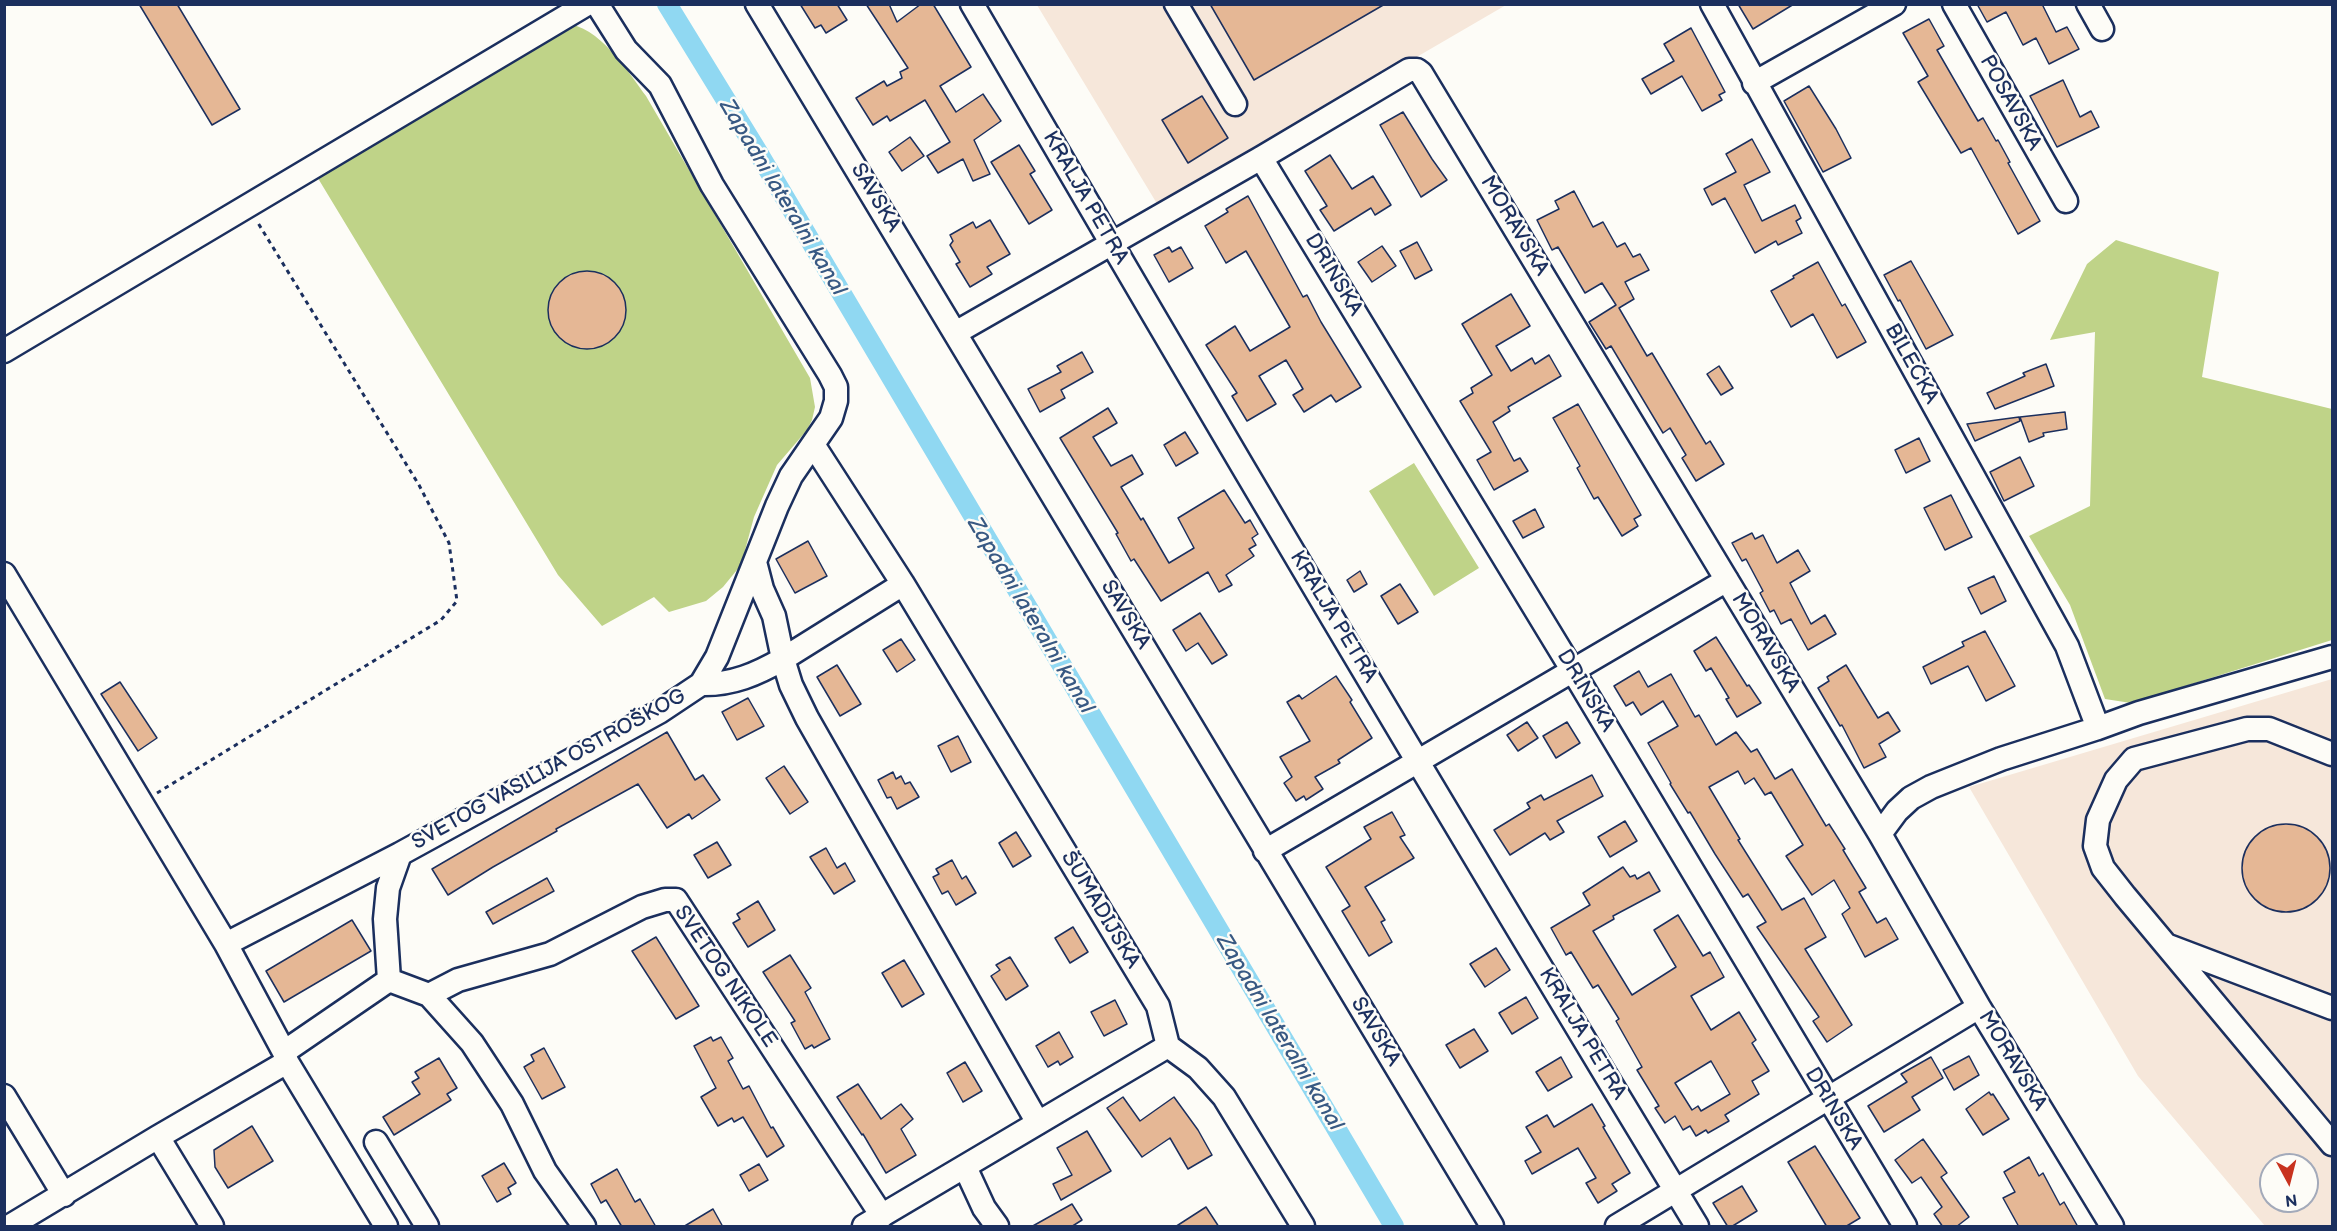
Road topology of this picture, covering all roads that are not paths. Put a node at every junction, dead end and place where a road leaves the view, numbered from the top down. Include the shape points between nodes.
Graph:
1 (587, 4) edge
2 (597, 4) edge
3 (757, 4) edge
4 (972, 4) edge
5 (1176, 4) edge
6 (1712, 4) edge
7 (1894, 4) edge
8 (1954, 4) edge
9 (2088, 4) edge
10 (2102, 29) dead end
11 (1754, 82) junction
12 (1235, 104) dead end
13 (1261, 158) junction
14 (2066, 201) dead end
15 (1111, 243) junction
16 (957, 332) junction
17 (4, 351) edge
18 (814, 446) junction
19 (755, 562) junction
20 (4, 574) edge
21 (1727, 580) junction
22 (903, 584) junction
23 (2332, 657) edge
24 (783, 659) junction
25 (1573, 671) junction
26 (701, 684) junction
27 (2098, 728) junction
28 (2332, 754) edge
29 (1418, 761) junction
30 (1880, 834) junction
31 (1265, 851) junction
32 (400, 854) junction
33 (226, 944) junction
34 (2164, 945) junction
35 (389, 980) junction
36 (429, 995) junction
37 (1979, 1006) junction
38 (2332, 1008) edge
39 (1168, 1046) junction
40 (286, 1057) junction
41 (4, 1096) edge
42 (1827, 1099) junction
43 (1038, 1123) junction
44 (158, 1137) junction
45 (376, 1142) dead end
46 (2332, 1144) edge
47 (964, 1167) junction
48 (1676, 1191) junction
49 (64, 1195) junction
50 (873, 1221) edge
51 (10, 1227) edge
52 (212, 1227) edge
53 (386, 1227) edge
54 (427, 1227) edge
55 (584, 1227) edge
56 (997, 1227) edge
57 (1303, 1227) edge
58 (1492, 1227) edge
59 (1617, 1227) edge
60 (1697, 1227) edge
61 (1905, 1227) edge
62 (2112, 1227) edge

1 - 17 street
2 - 18 street via 626,50 660,85 712,185 836,387 831,418
3 - 16 street, SAVSKA
4 - 15 street, KRALJA PETRA
5 - 12 street
6 - 11 street, BILEĆKA
7 - 11 street
8 - 14 street, POSAVSKA
9 - 10 street
11 - 27 street, BILEĆKA via 2067,646
13 - 15 street
13 - 21 street, MORAVSKA via 1409,70 1417,69
13 - 25 street, DRINSKA
15 - 16 street
15 - 29 street, KRALJA PETRA
16 - 31 street, SAVSKA
18 - 19 street via 791,476
18 - 22 street, ŠUMADIJSKA
19 - 24 street via 774,616
19 - 26 street via 717,657
20 - 33 street
21 - 25 street
21 - 30 street, MORAVSKA
22 - 24 street
22 - 39 street, ŠUMADIJSKA via 1158,1006
23 - 27 street
24 - 26 street via 763,671 723,685
24 - 43 street via 807,718
25 - 29 street
25 - 42 street, DRINSKA
26 - 32 street, SVETOG VASILIJA OSTROŠKOG via 659,712
27 - 30 street via 2001,759 1931,787 1911,798
28 - 34 street via 2269,729 2247,729 2134,759 2116,780 2098,820 2095,846 2103,868
29 - 31 street
29 - 48 street, KRALJA PETRA
30 - 37 street, MORAVSKA
31 - 58 street, SAVSKA
32 - 33 street
32 - 35 street, SVETOG VASILIJA OSTROŠKOG via 388,888 385,919
33 - 40 street
34 - 38 street
34 - 46 street
35 - 36 street
35 - 40 street
36 - 50 street, SVETOG NIKOLE via 458,980 550,954 642,907 676,900
36 - 55 street via 478,1052 512,1104 544,1171
37 - 42 street
37 - 62 street, MORAVSKA
39 - 43 street
39 - 57 street via 1198,1068 1224,1097
40 - 44 street
40 - 53 street
41 - 49 street
42 - 48 street
42 - 61 street, DRINSKA
43 - 47 street
44 - 49 street
44 - 52 street
45 - 54 street
47 - 50 street
47 - 56 street
48 - 59 street
48 - 60 street, KRALJA PETRA
49 - 51 street

